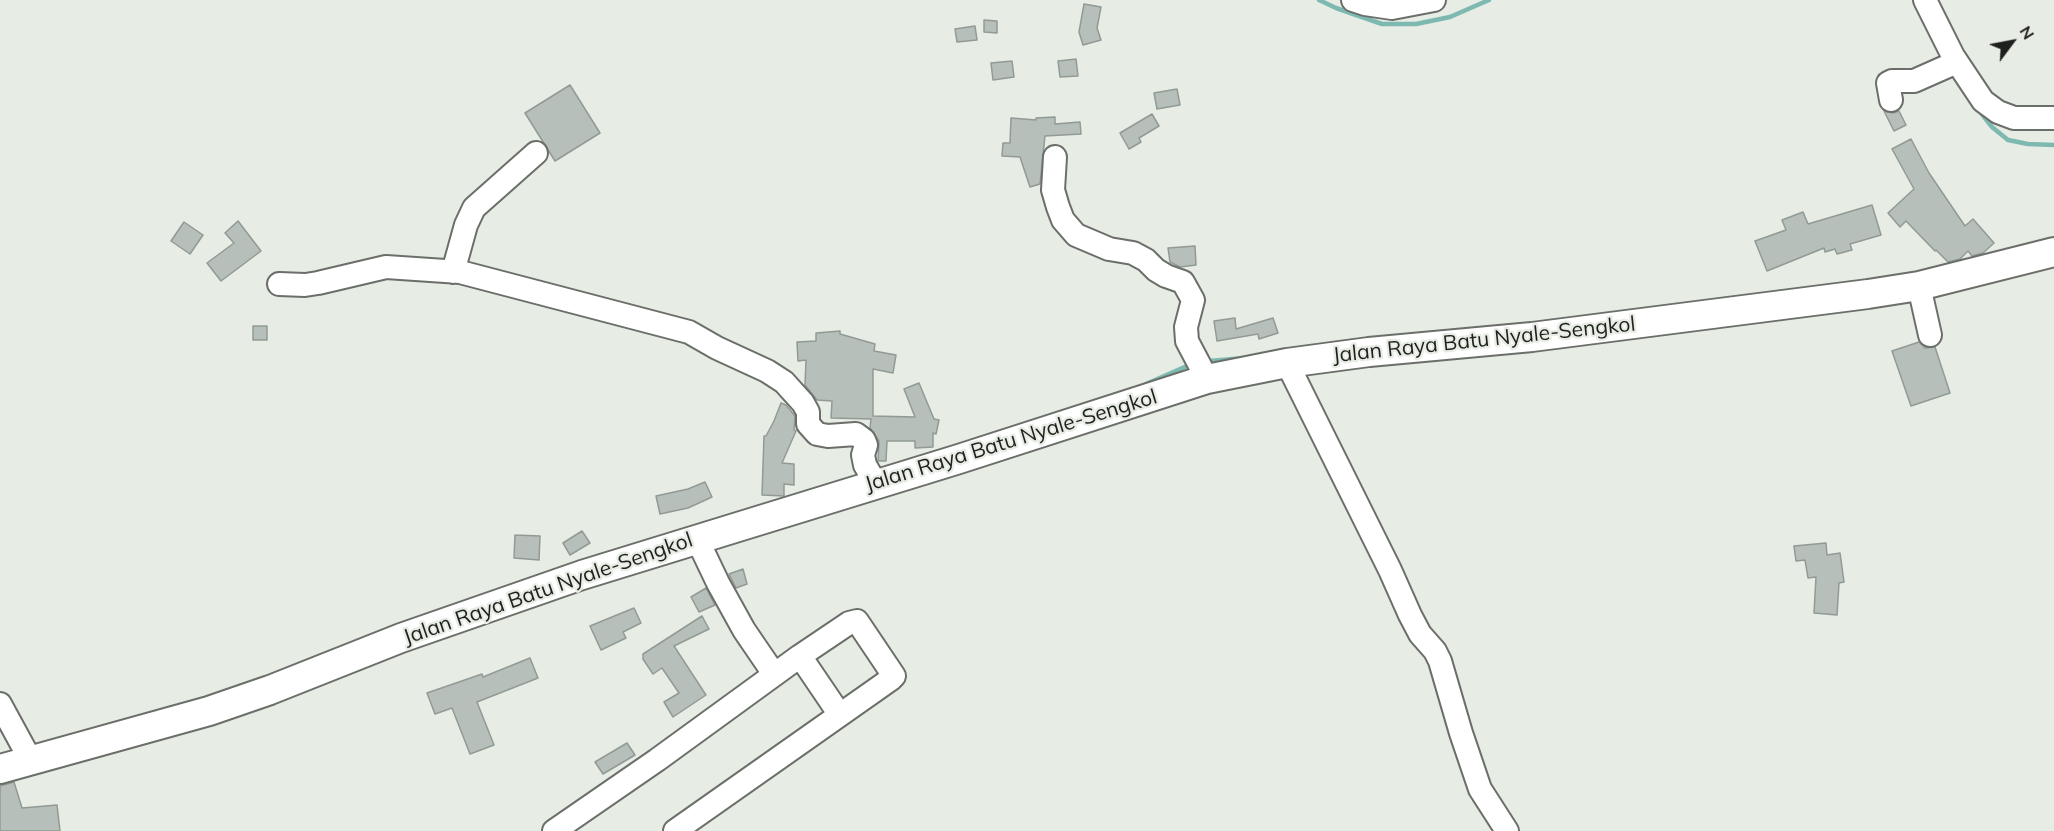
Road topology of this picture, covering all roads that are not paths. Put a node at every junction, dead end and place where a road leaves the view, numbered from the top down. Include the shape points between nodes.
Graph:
1 (1353, 0) edge
2 (1434, 0) edge
3 (1925, 0) edge
4 (1957, 62) junction
5 (1892, 100) dead end
6 (2054, 118) edge
7 (537, 153) dead end
8 (1055, 157) dead end
9 (2054, 252) edge
10 (453, 272) junction
11 (279, 284) dead end
12 (1919, 286) junction
13 (1929, 335) dead end
14 (1287, 363) junction
15 (1207, 379) junction
16 (876, 484) junction
17 (697, 539) junction
18 (800, 656) junction
19 (774, 674) junction
20 (0, 704) edge
21 (840, 715) junction
22 (31, 760) junction
23 (0, 769) edge
24 (554, 831) edge
25 (675, 831) edge
26 (1507, 831) edge

1 - 2 street via 1392,8
3 - 4 street
4 - 5 street via 1914,81 1888,83
4 - 6 street via 1983,102 1998,112 2014,118
7 - 10 street via 474,208
8 - 15 street via 1053,190 1063,220 1076,235 1109,249 1133,253 1166,276 1183,282 1193,300 1186,327 1187,341
9 - 12 main road, Jalan Raya Batu Nyale-Sengkol
10 - 11 street via 386,267 318,283
10 - 16 street via 689,332 767,371 797,395 808,412 812,430 821,436 856,434 864,440 865,465
12 - 13 street
12 - 14 main road, Jalan Raya Batu Nyale-Sengkol via 1533,337
14 - 15 main road, Jalan Raya Batu Nyale-Sengkol
14 - 26 street via 1410,615 1440,661 1480,789
15 - 16 main road, Jalan Raya Batu Nyale-Sengkol
16 - 17 main road, Jalan Raya Batu Nyale-Sengkol
17 - 19 street via 744,630
17 - 22 main road, Jalan Raya Batu Nyale-Sengkol via 401,638 209,711
18 - 19 street
18 - 21 street
18 - 21 street via 853,621 862,628 894,676
19 - 24 street
20 - 22 street
21 - 25 street
22 - 23 main road, Jalan Raya Batu Nyale-Sengkol

